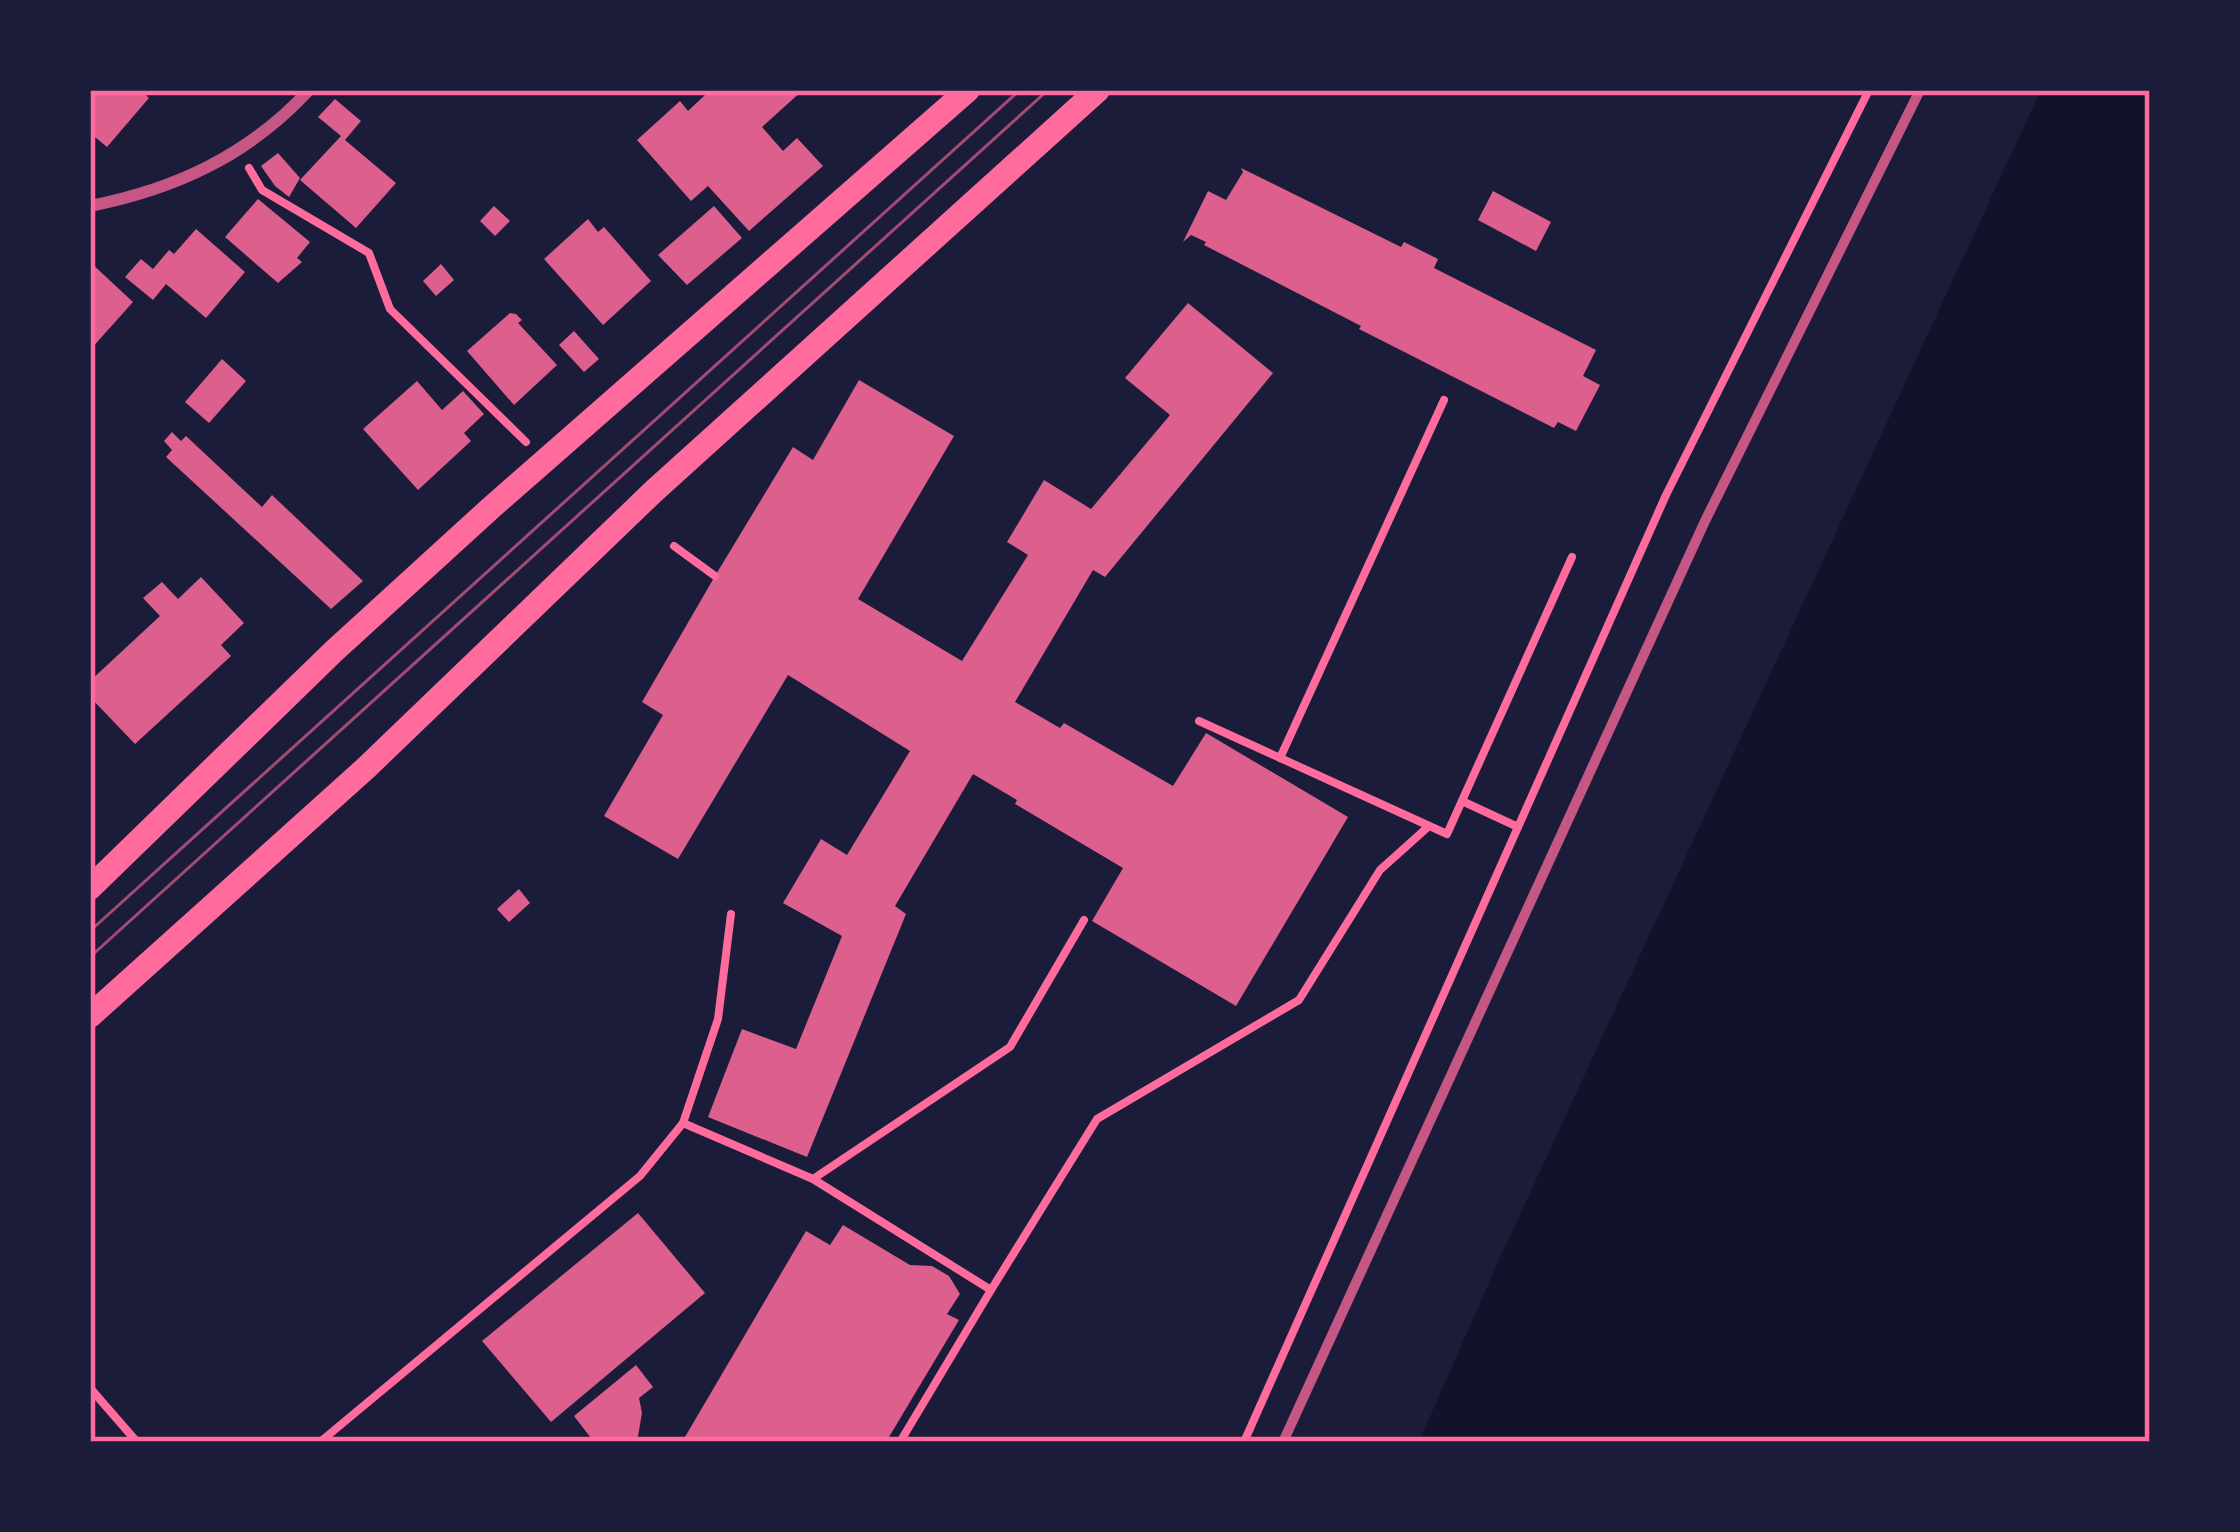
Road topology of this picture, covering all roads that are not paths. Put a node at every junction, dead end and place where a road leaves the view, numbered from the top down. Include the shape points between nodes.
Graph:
1 (309, 90) edge
2 (968, 90) edge
3 (1098, 90) edge
4 (1920, 90) edge
5 (90, 206) edge
6 (90, 888) edge
7 (90, 1016) edge
8 (1283, 1442) edge

1 - 5 street via 213,167
2 - 6 main road via 493,506
3 - 7 main road
4 - 8 street via 1705,521

